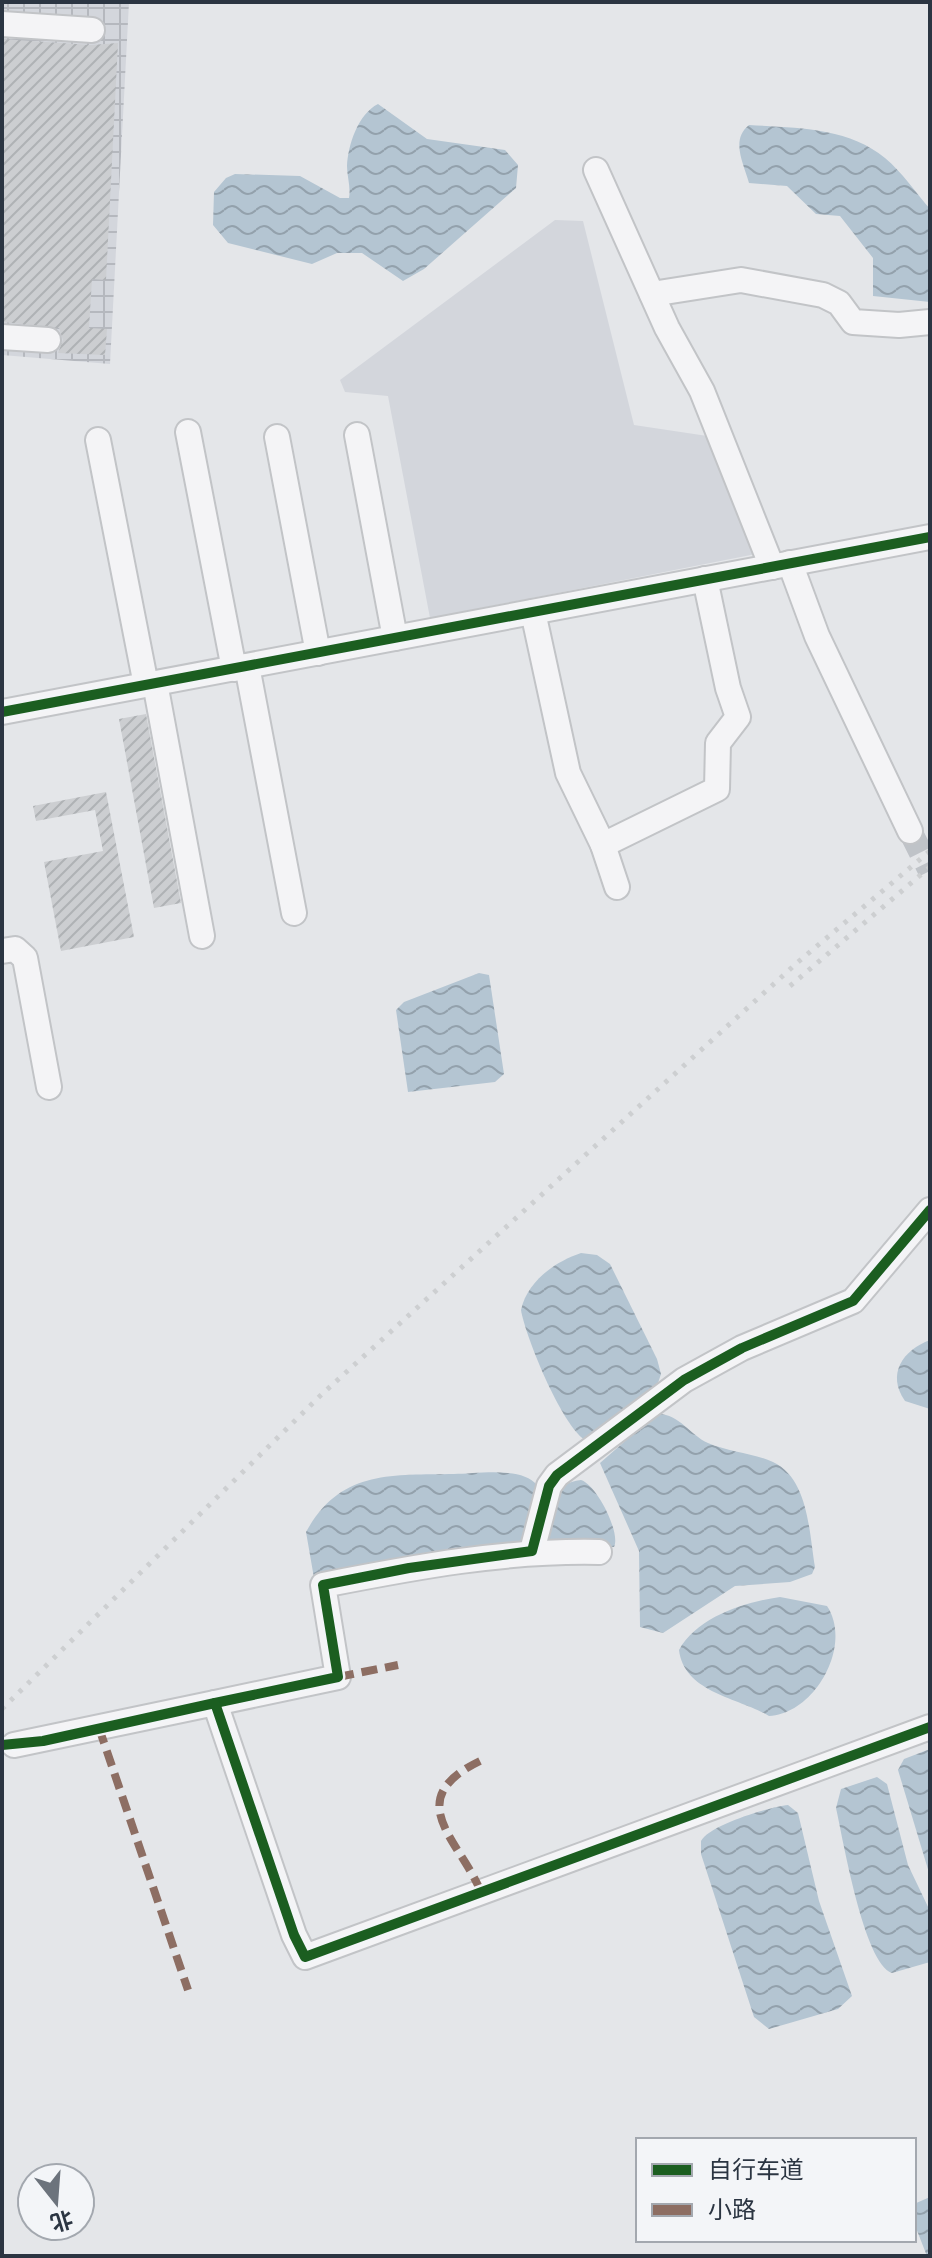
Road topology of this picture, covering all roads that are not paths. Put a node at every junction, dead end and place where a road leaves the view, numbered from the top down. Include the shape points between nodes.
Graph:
1 (2, 24) edge
2 (92, 30) dead end
3 (596, 170) dead end
4 (652, 294) junction
5 (930, 322) edge
6 (2, 337) edge
7 (48, 340) dead end
8 (188, 432) dead end
9 (357, 435) dead end
10 (277, 437) dead end
11 (98, 440) dead end
12 (930, 537) edge
13 (781, 565) junction
14 (705, 579) junction
15 (533, 612) junction
16 (395, 638) junction
17 (318, 653) junction
18 (241, 667) junction
19 (150, 684) junction
20 (2, 712) edge
21 (910, 831) tunnel mouth
22 (603, 845) junction
23 (617, 887) dead end
24 (294, 913) dead end
25 (202, 936) dead end
26 (2, 951) edge
27 (49, 1087) dead end
28 (930, 1210) edge
29 (532, 1551) junction
30 (599, 1552) dead end
31 (215, 1703) junction
32 (930, 1727) edge
33 (14, 1745) dead end

1 - 2 street
3 - 4 street
4 - 5 street via 741,280 823,295 839,303 853,322
4 - 13 street
6 - 7 street
8 - 18 street
9 - 16 street
10 - 17 street
11 - 19 street
12 - 13 street
13 - 14 street
13 - 21 street
14 - 15 street
14 - 22 street via 738,717 718,743 717,789
15 - 16 street
15 - 22 street via 568,773
16 - 17 street
17 - 18 street
18 - 19 street
18 - 24 street
19 - 20 street
19 - 25 street
22 - 23 street
26 - 27 street via 15,949 25,958
28 - 29 street via 853,1301 742,1348 684,1380 557,1475 549,1486
29 - 30 street
29 - 31 street via 323,1585 338,1677
31 - 32 street via 305,1957
31 - 33 street

